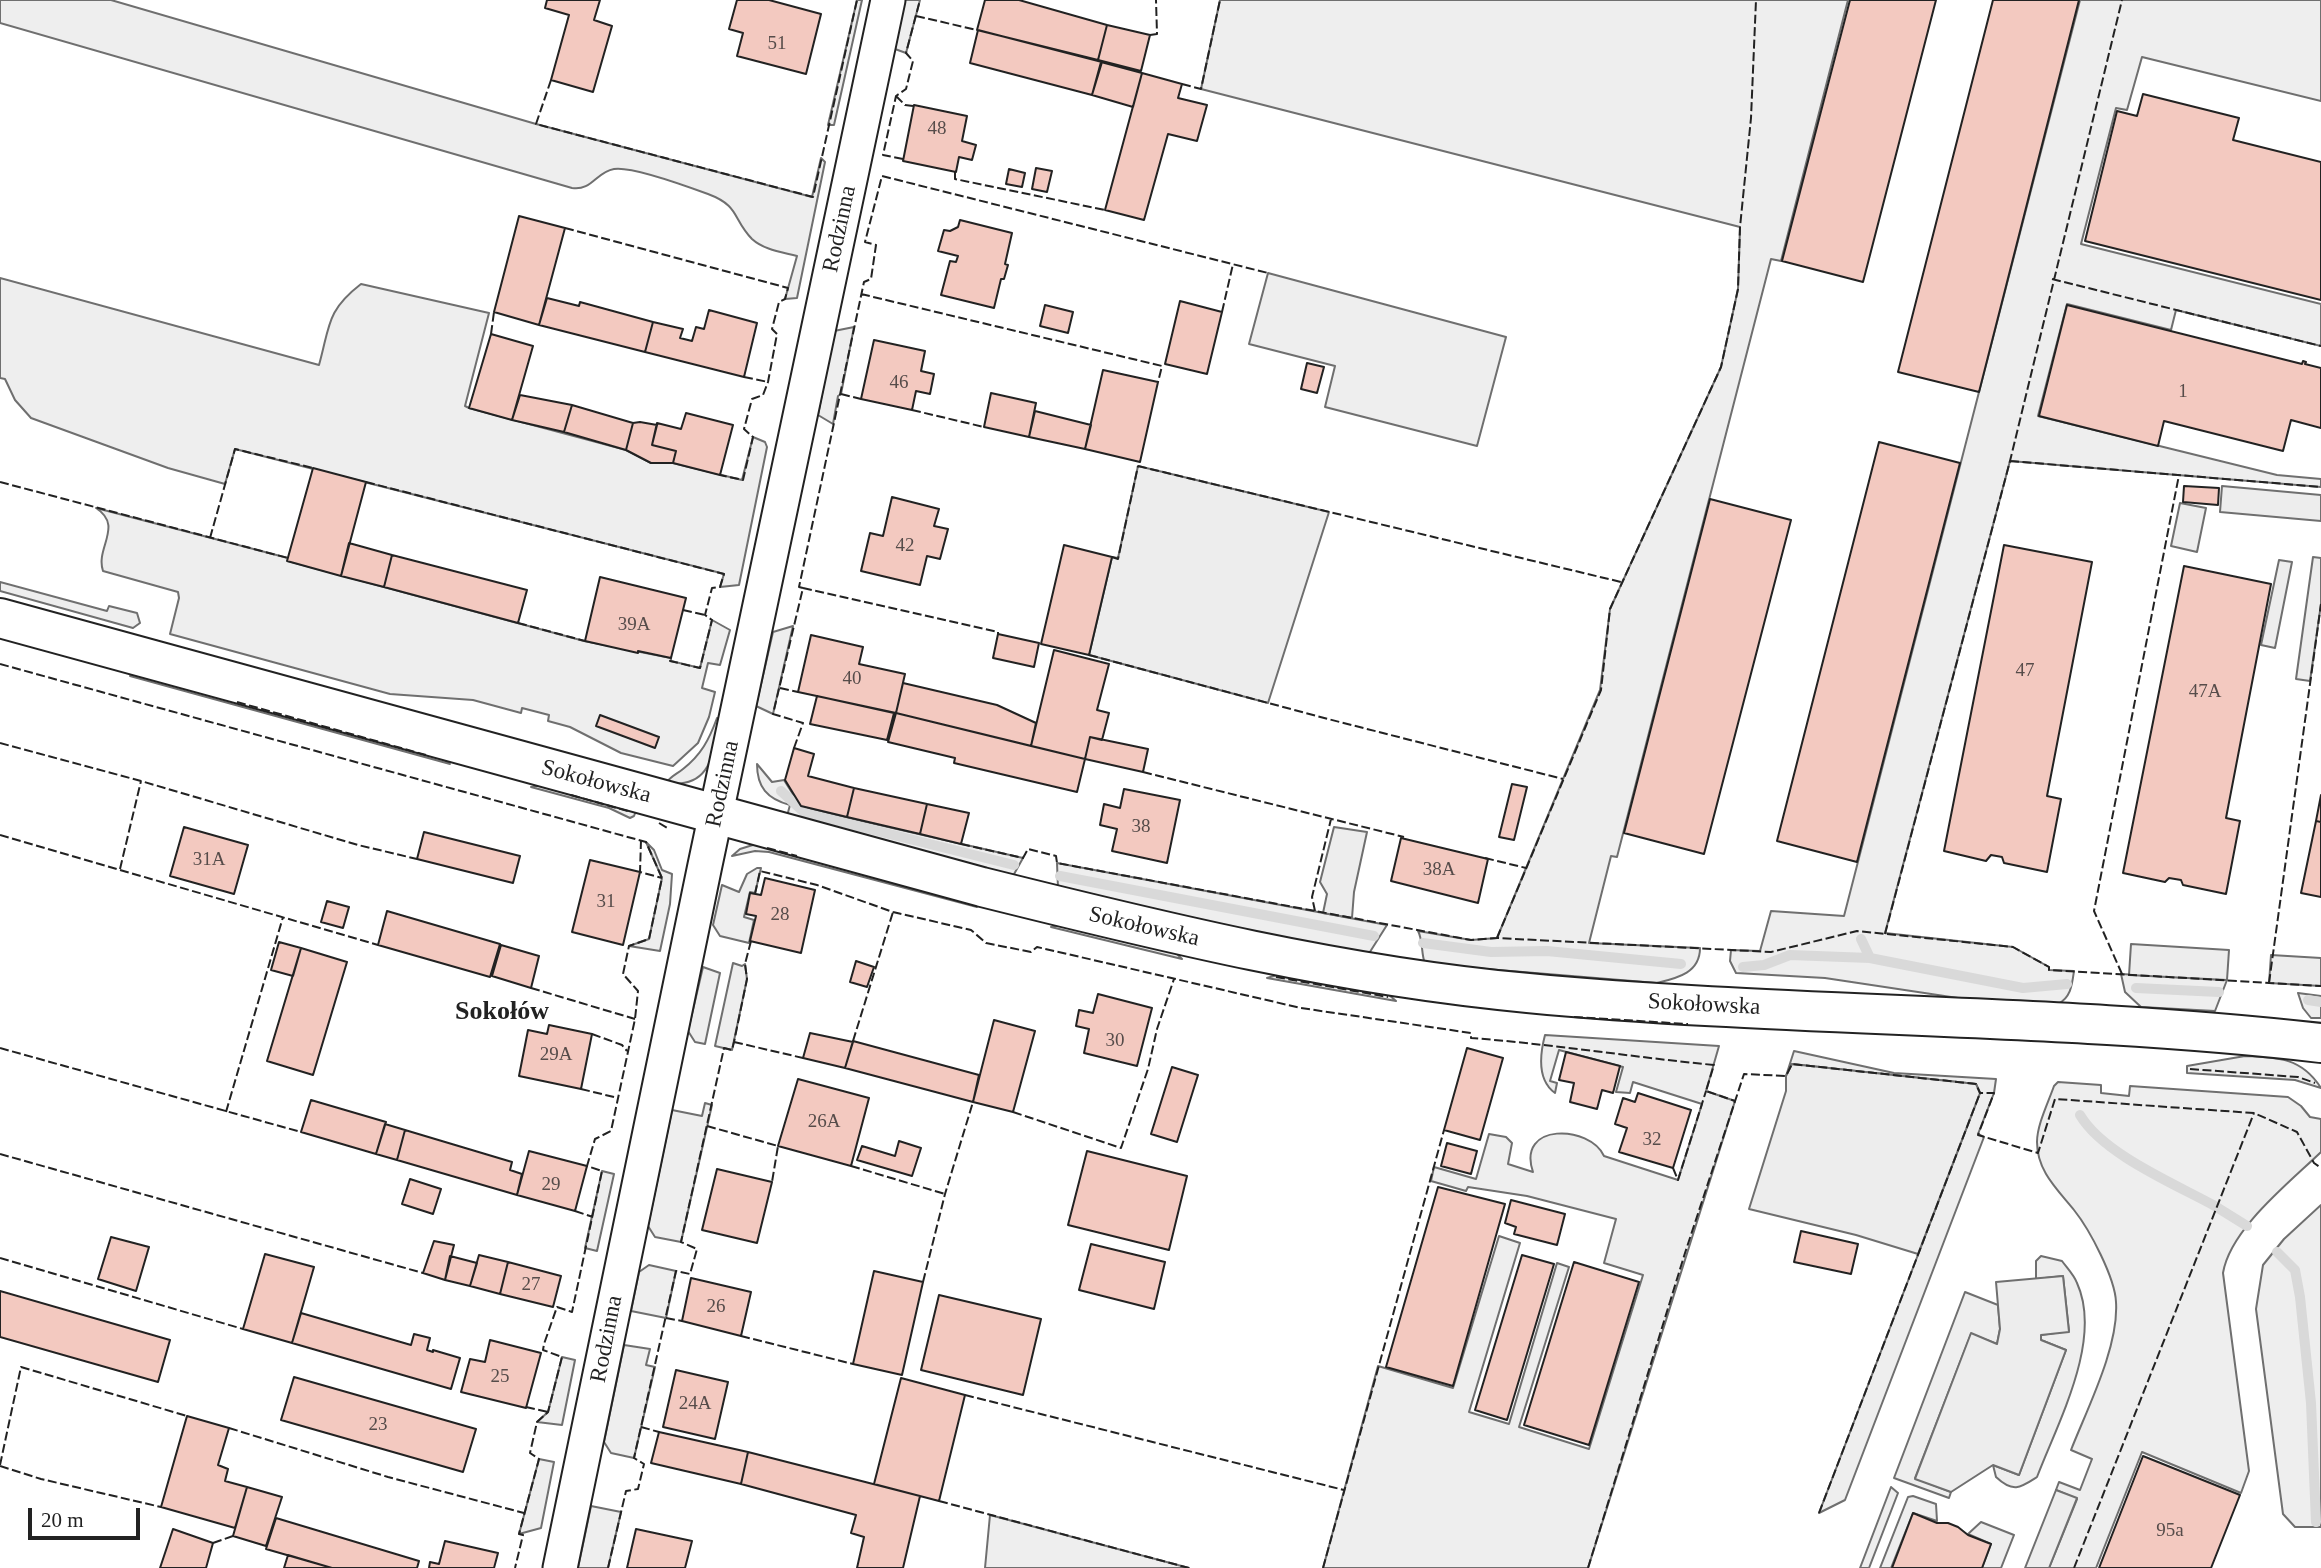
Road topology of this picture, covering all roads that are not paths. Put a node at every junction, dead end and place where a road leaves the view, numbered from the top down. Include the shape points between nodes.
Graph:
1 (888, 0) edge
2 (0, 618) edge
3 (716, 815) junction
4 (2321, 1043) edge
5 (560, 1568) edge

1 - 3 street, Rodzinna
2 - 3 street, Sokołowska
3 - 4 street, Sokołowska via 1134,926 1395,976 1529,993 2132,1027
3 - 5 street, Rodzinna

